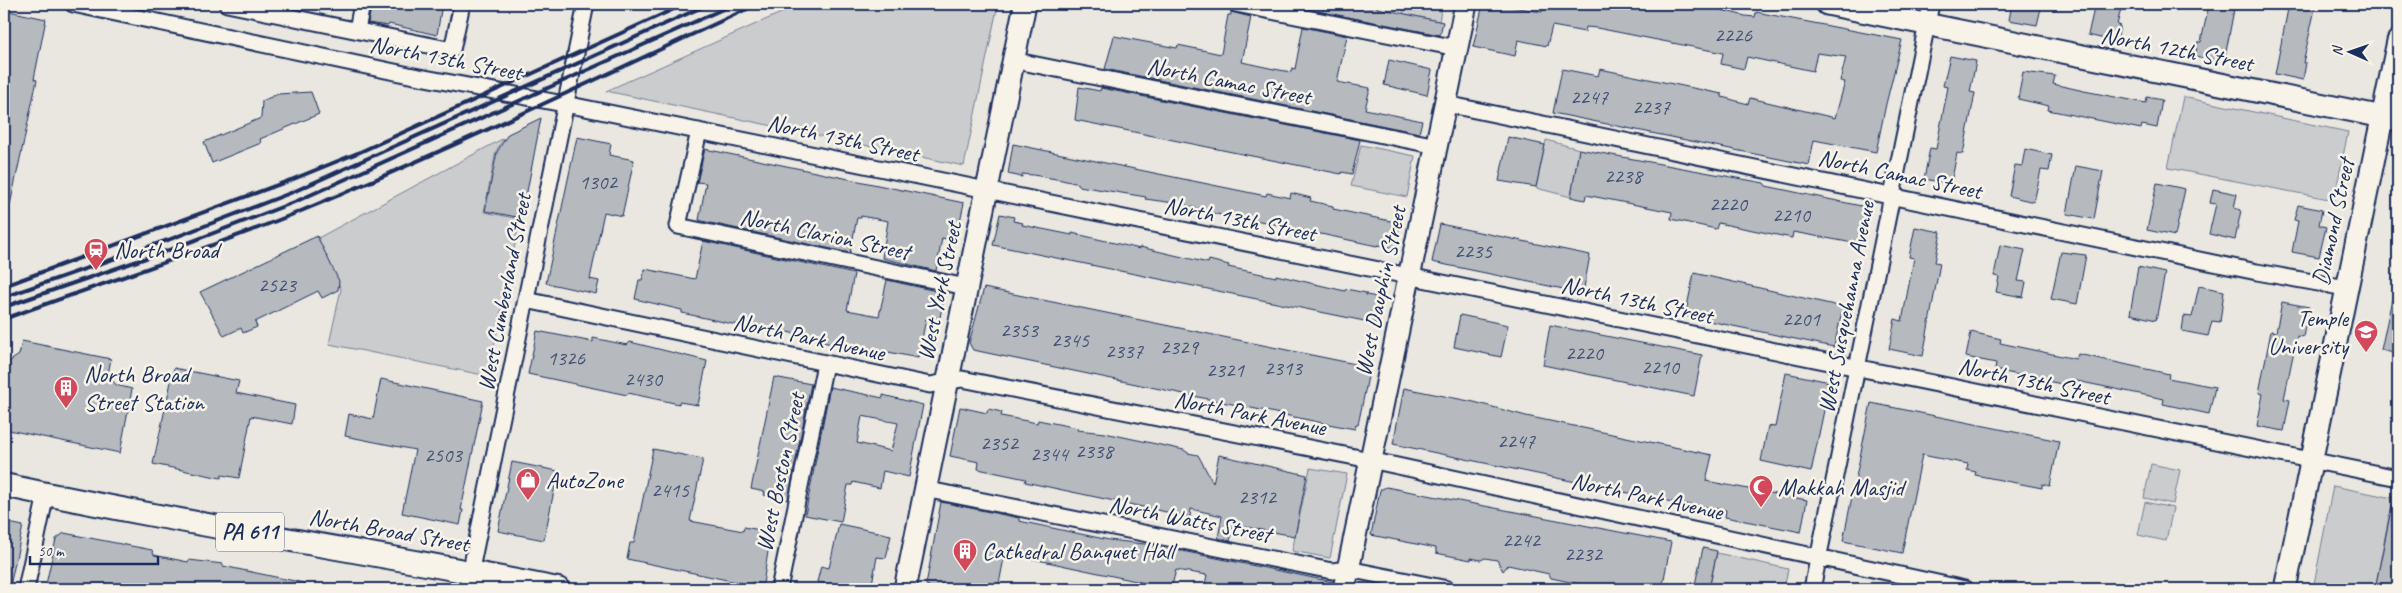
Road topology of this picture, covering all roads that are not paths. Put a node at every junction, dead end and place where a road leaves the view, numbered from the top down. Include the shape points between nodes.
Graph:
1 (73, 4) edge
2 (227, 4) edge
3 (362, 4) edge
4 (462, 4) edge
5 (586, 4) edge
6 (1024, 4) edge
7 (1236, 4) edge
8 (1466, 4) edge
9 (1827, 4) edge
10 (1931, 4) edge
11 (261, 7) edge
12 (147, 11) edge
13 (1927, 25) junction
14 (357, 30) junction
15 (2398, 41) edge
16 (1457, 48) junction
17 (1012, 60) junction
18 (566, 104) junction
19 (1446, 104) junction
20 (2390, 118) edge
21 (699, 131) junction
22 (1437, 146) junction
23 (986, 191) junction
24 (1892, 196) junction
25 (1410, 276) junction
26 (966, 286) junction
27 (2346, 288) junction
28 (526, 300) junction
29 (825, 364) junction
30 (1857, 368) junction
31 (946, 383) junction
32 (1370, 460) junction
33 (2311, 460) junction
34 (2398, 478) edge
35 (4, 484) edge
36 (924, 489) junction
37 (46, 494) junction
38 (1819, 557) junction
39 (1346, 579) edge
40 (468, 580) edge
41 (26, 589) edge
42 (558, 589) edge
43 (779, 589) edge
44 (905, 589) edge
45 (1448, 589) edge
46 (1812, 589) edge
47 (1965, 589) edge
48 (2284, 589) edge

1 - 12 street, North 13th Street
2 - 11 street, North 13th Street
3 - 14 street
4 - 14 street, North 13th Street via 452,50
5 - 18 street, West Cumberland Street
6 - 17 street, West York Street
7 - 16 street
8 - 16 street, West Dauphin Street
9 - 13 street, North 12th Street
10 - 13 street, West Susquehanna Avenue
11 - 14 street, North 13th Street
12 - 18 street, North 13th Street via 409,75
13 - 20 street, North 12th Street
13 - 24 street, West Susquehanna Avenue
15 - 20 street, Diamond Street
16 - 19 street, West Dauphin Street
17 - 22 street, North Camac Street
17 - 23 street, West York Street
18 - 21 street, North 13th Street
18 - 28 street, West Cumberland Street
19 - 22 street, West Dauphin Street
19 - 24 street, North Camac Street
20 - 27 street, Diamond Street
21 - 23 street, North 13th Street
21 - 26 street, North Clarion Street via 678,226
22 - 25 street, West Dauphin Street
23 - 25 street, North 13th Street
23 - 26 street, West York Street
24 - 27 street, North Camac Street
24 - 30 street, West Susquehanna Avenue
25 - 30 street, North 13th Street
25 - 32 street, West Dauphin Street
26 - 31 street, West York Street
27 - 33 street, Diamond Street
28 - 29 street, North Park Avenue
28 - 40 street, West Cumberland Street
29 - 31 street, North Park Avenue via 930,385
29 - 43 street, West Boston Street
30 - 33 street, North 13th Street
30 - 38 street, West Susquehanna Avenue
31 - 32 street, North Park Avenue via 962,379
31 - 36 street, West York Street
32 - 38 street, North Park Avenue
32 - 39 street, West Dauphin Street
33 - 34 street, North 13th Street
33 - 48 street, Diamond Street
35 - 37 main road, North Broad Street / PA 611
36 - 39 street, North Watts Street via 1332,571
36 - 44 street, West York Street
37 - 40 main road, North Broad Street / PA 611
37 - 41 street
38 - 46 street, West Susquehanna Avenue
38 - 47 street, North Park Avenue
39 - 45 street, North Watts Street
40 - 42 main road, North Broad Street / PA 611

